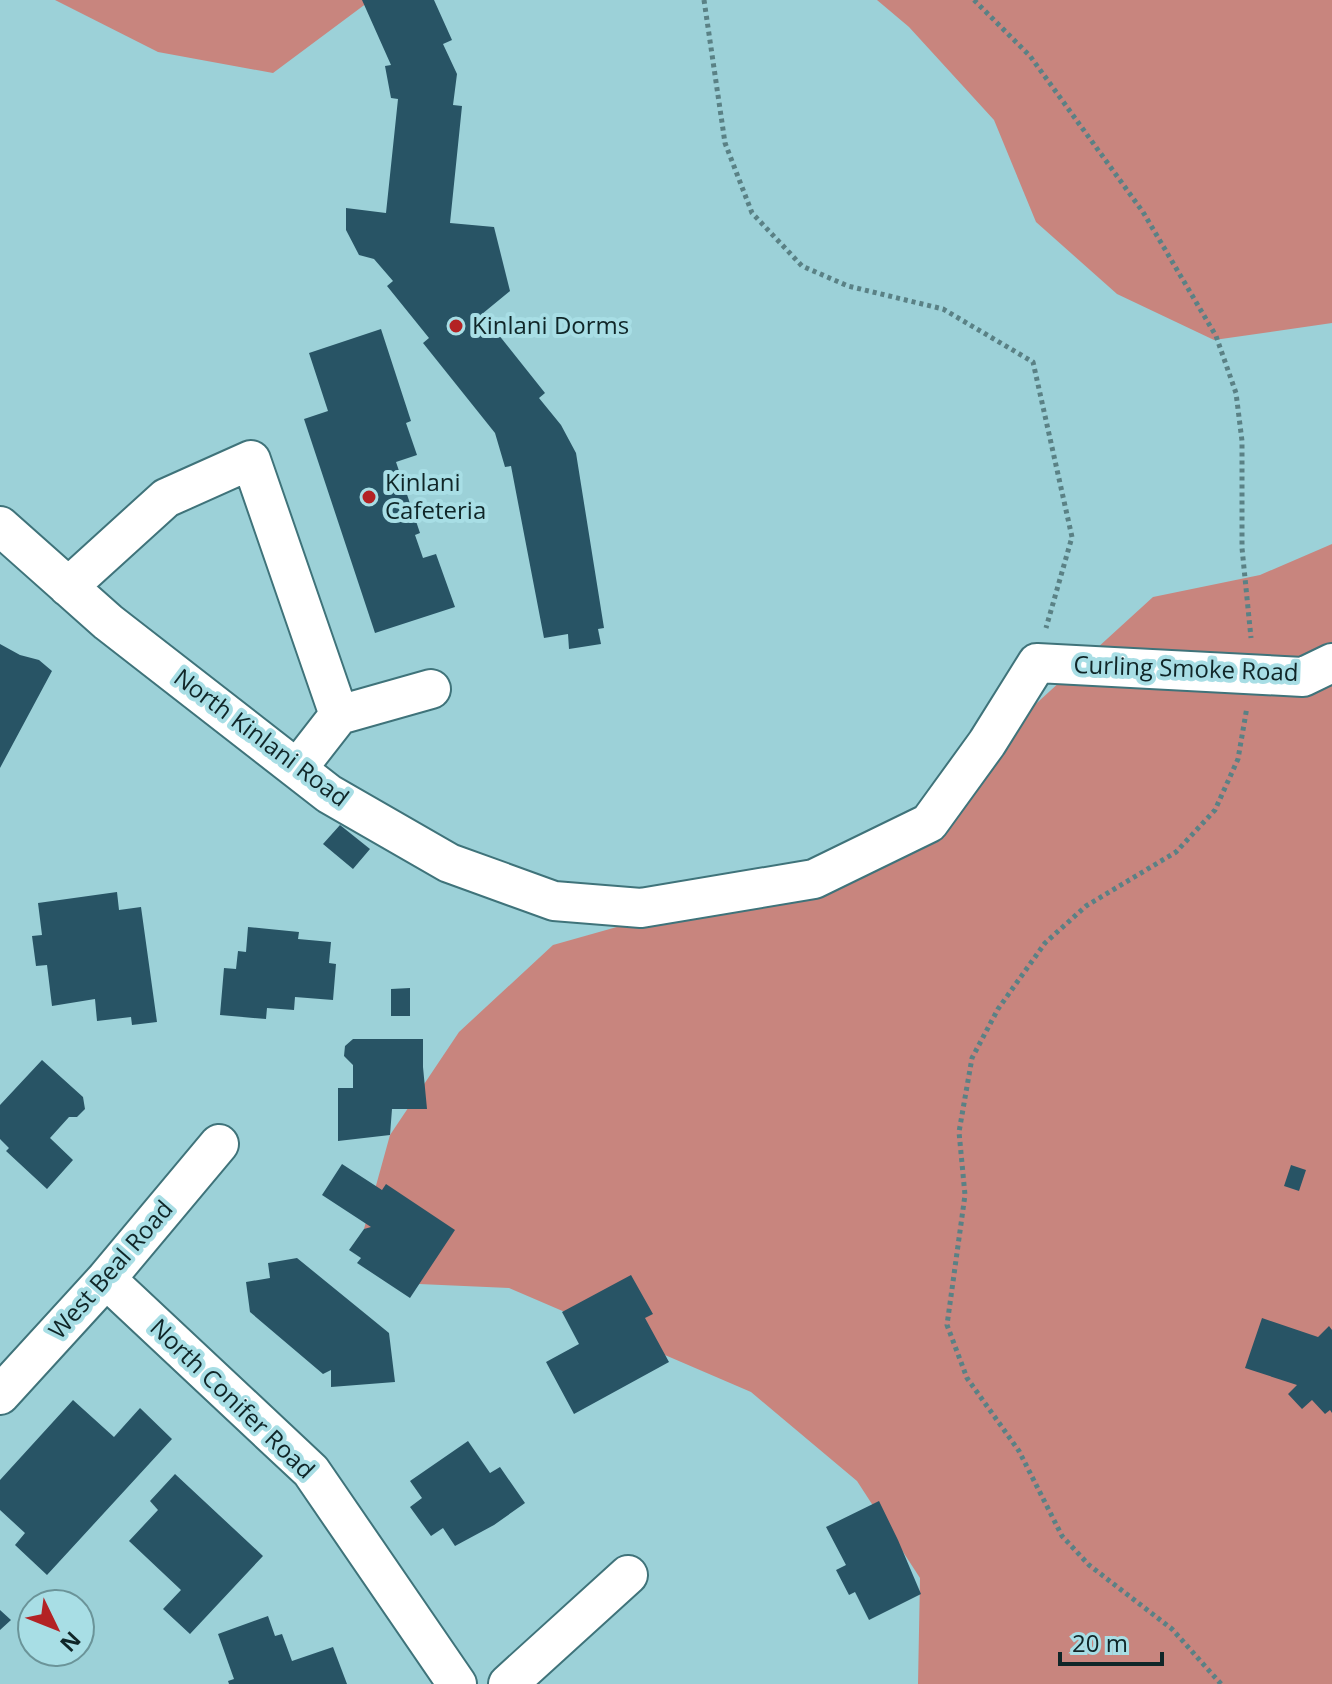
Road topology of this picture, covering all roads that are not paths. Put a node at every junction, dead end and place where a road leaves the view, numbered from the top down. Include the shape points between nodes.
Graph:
1 (0, 526) edge
2 (68, 587) junction
3 (1037, 663) joint
4 (1332, 663) edge
5 (431, 689) dead end
6 (339, 715) junction
7 (297, 769) junction
8 (219, 1144) dead end
9 (106, 1279) junction
10 (0, 1395) edge
11 (628, 1575) dead end
12 (457, 1684) edge
13 (508, 1684) edge

1 - 2 street, North Kinlani Road
2 - 6 street via 166,498 251,460
2 - 7 street, North Kinlani Road
3 - 4 street, Curling Smoke Road via 1303,677
3 - 7 street, North Kinlani Road via 929,823 814,879 641,908 554,901 449,863 329,794
5 - 6 street
6 - 7 street
8 - 9 street, West Beal Road
9 - 10 street, West Beal Road
9 - 12 street, North Conifer Road via 311,1471
11 - 13 street

